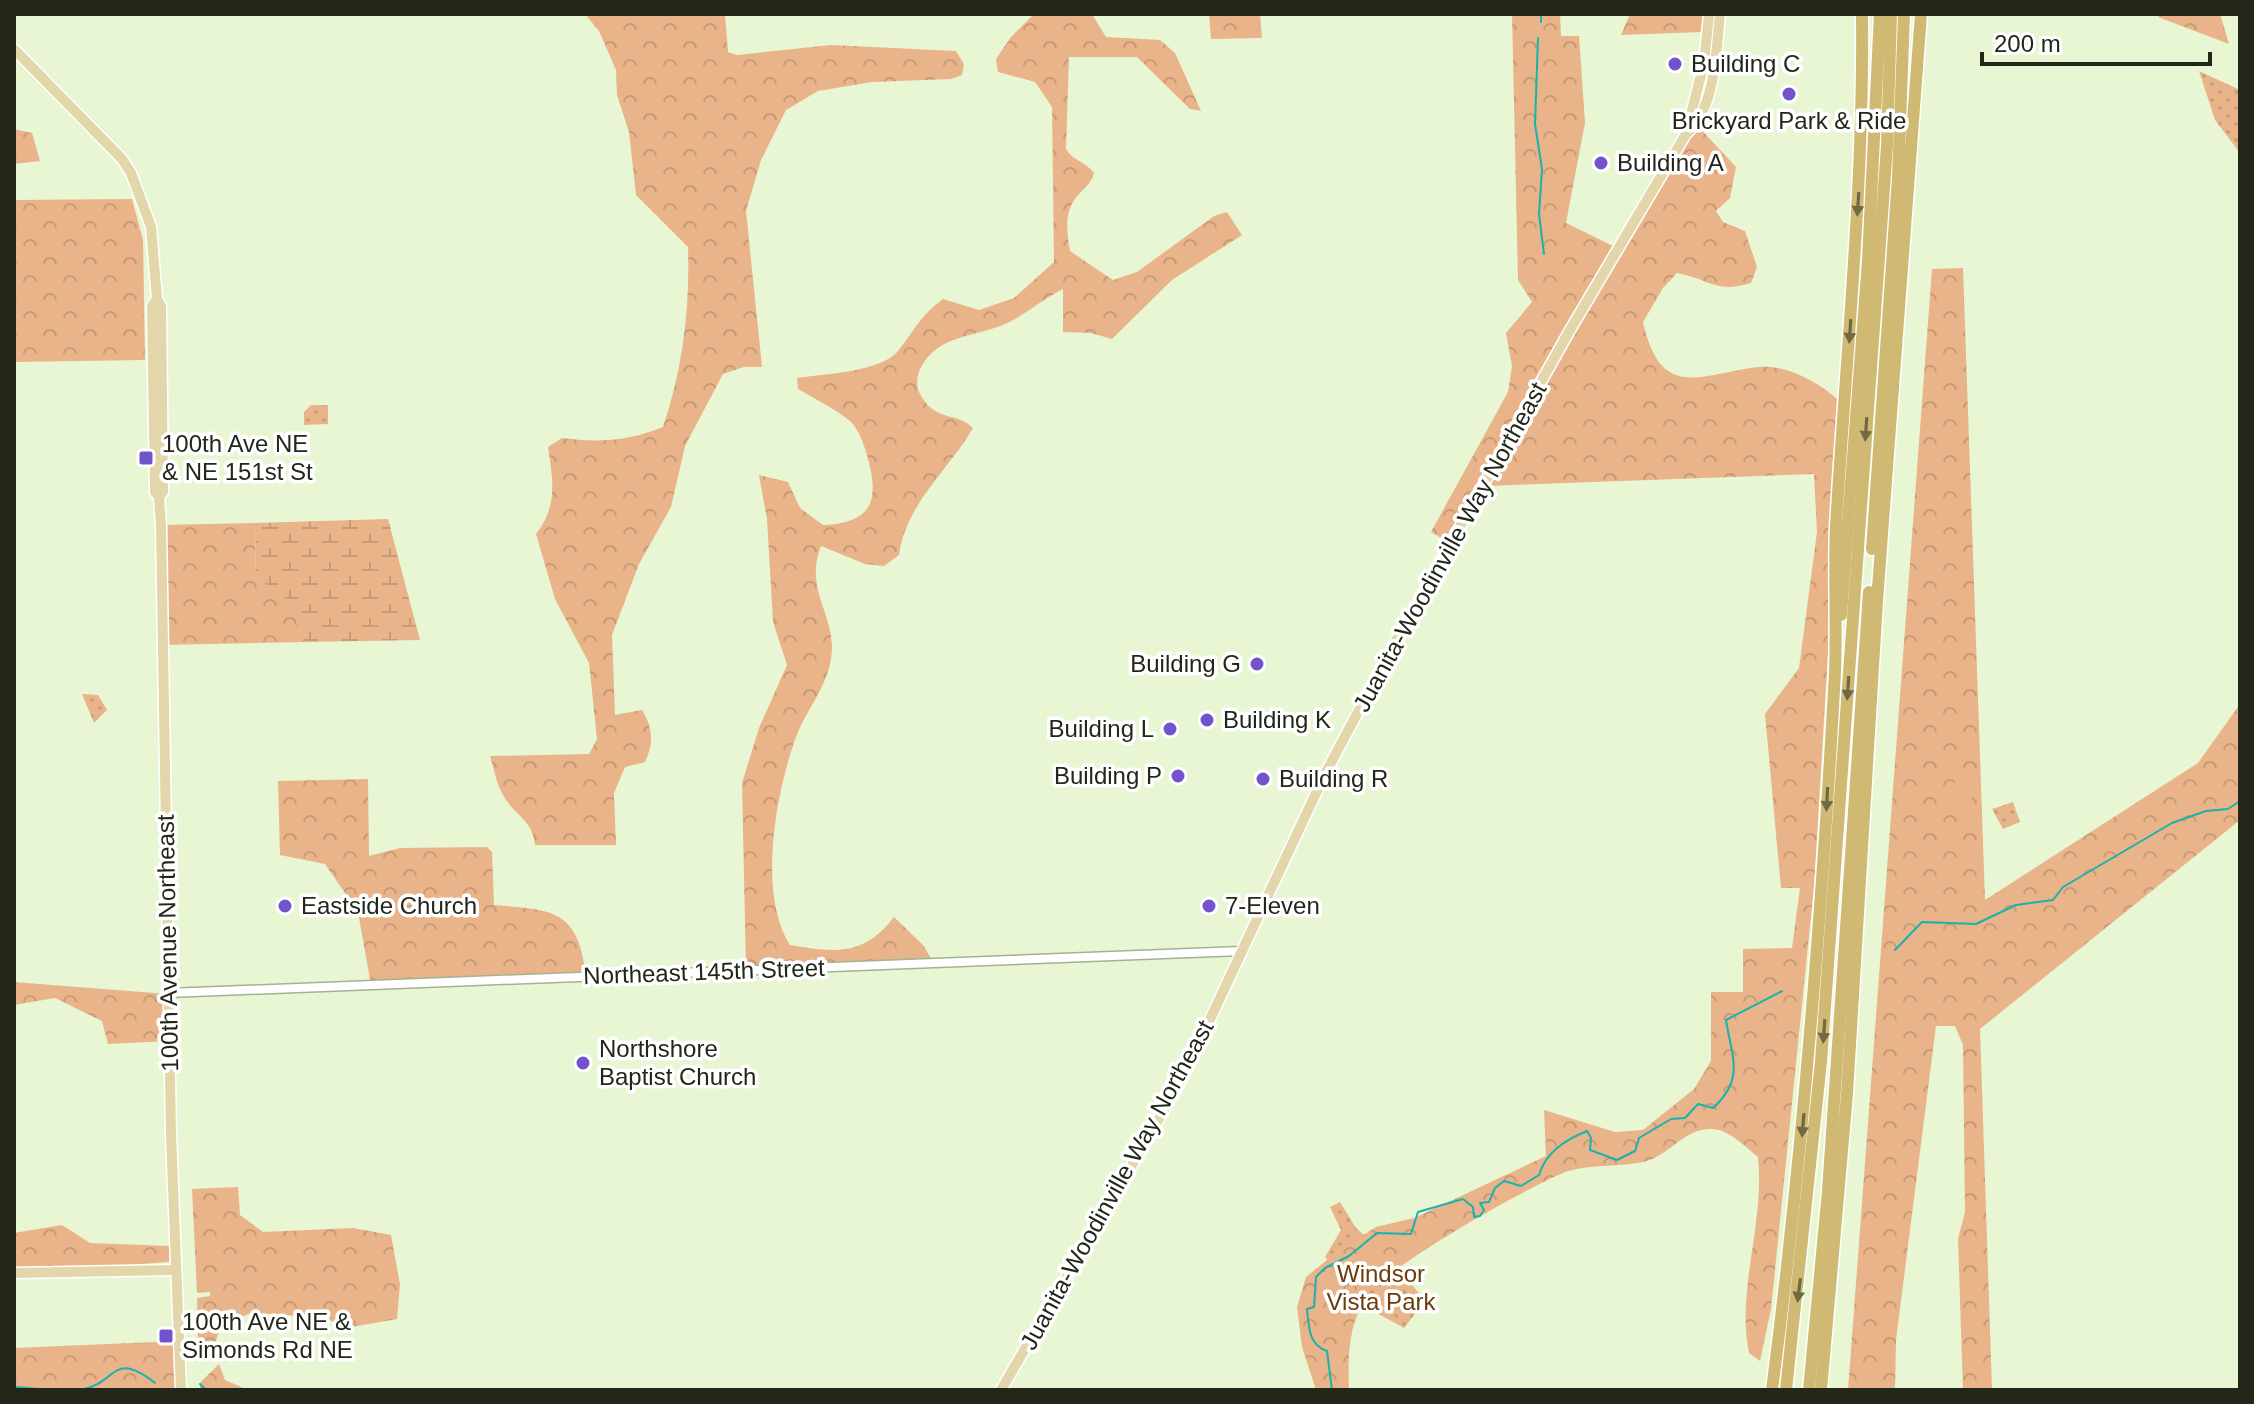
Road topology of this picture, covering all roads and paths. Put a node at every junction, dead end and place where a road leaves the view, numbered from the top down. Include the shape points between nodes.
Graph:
1 (1709, 14) edge
2 (1718, 14) edge
3 (1862, 14) edge
4 (1880, 14) edge
5 (1891, 14) edge
6 (1904, 14) edge
7 (1912, 14) edge
8 (1921, 14) edge
9 (14, 49) edge
10 (1705, 52) junction
11 (1686, 134) junction
12 (1910, 149) junction
13 (1872, 190) junction
14 (1883, 212) junction
15 (1835, 665) junction
16 (1241, 951) junction
17 (168, 993) junction
18 (1848, 1068) junction
19 (1828, 1169) junction
20 (176, 1270) junction
21 (14, 1273) edge
22 (181, 1390) edge
23 (1001, 1390) edge
24 (1772, 1390) edge
25 (1786, 1390) edge
26 (1809, 1390) edge
27 (1821, 1390) edge

1 - 10 main road, Juanita-Woodinville Way Northeast
2 - 10 main road
2 - 11 main road, Juanita-Woodinville Way Northeast via 1709,87 1697,125
3 -> 15 highway via 1863,135 1836,527
4 - 13 highway
5 - 14 highway
6 - 19 highway via 1898,178
7 - 12 highway
8 - 12 highway
9 - 17 main road, 100th Avenue Northeast via 122,159 137,183 151,227 157,299 152,306
10 - 11 main road, Juanita-Woodinville Way Northeast
11 - 16 main road, Juanita-Woodinville Way Northeast via 1373,683
12 - 18 highway
13 - 14 highway
13 - 15 highway
14 -> 25 highway via 1821,1062
15 -> 24 highway via 1817,966 1794,1223
16 - 17 street, Northeast 145th Street
16 - 23 main road, Juanita-Woodinville Way Northeast via 1182,1079
17 - 20 main road, 100th Avenue Northeast
18 - 19 highway via 1840,1083
18 - 27 highway
19 - 26 highway
20 - 21 main road
20 - 22 main road, 100th Avenue Northeast

